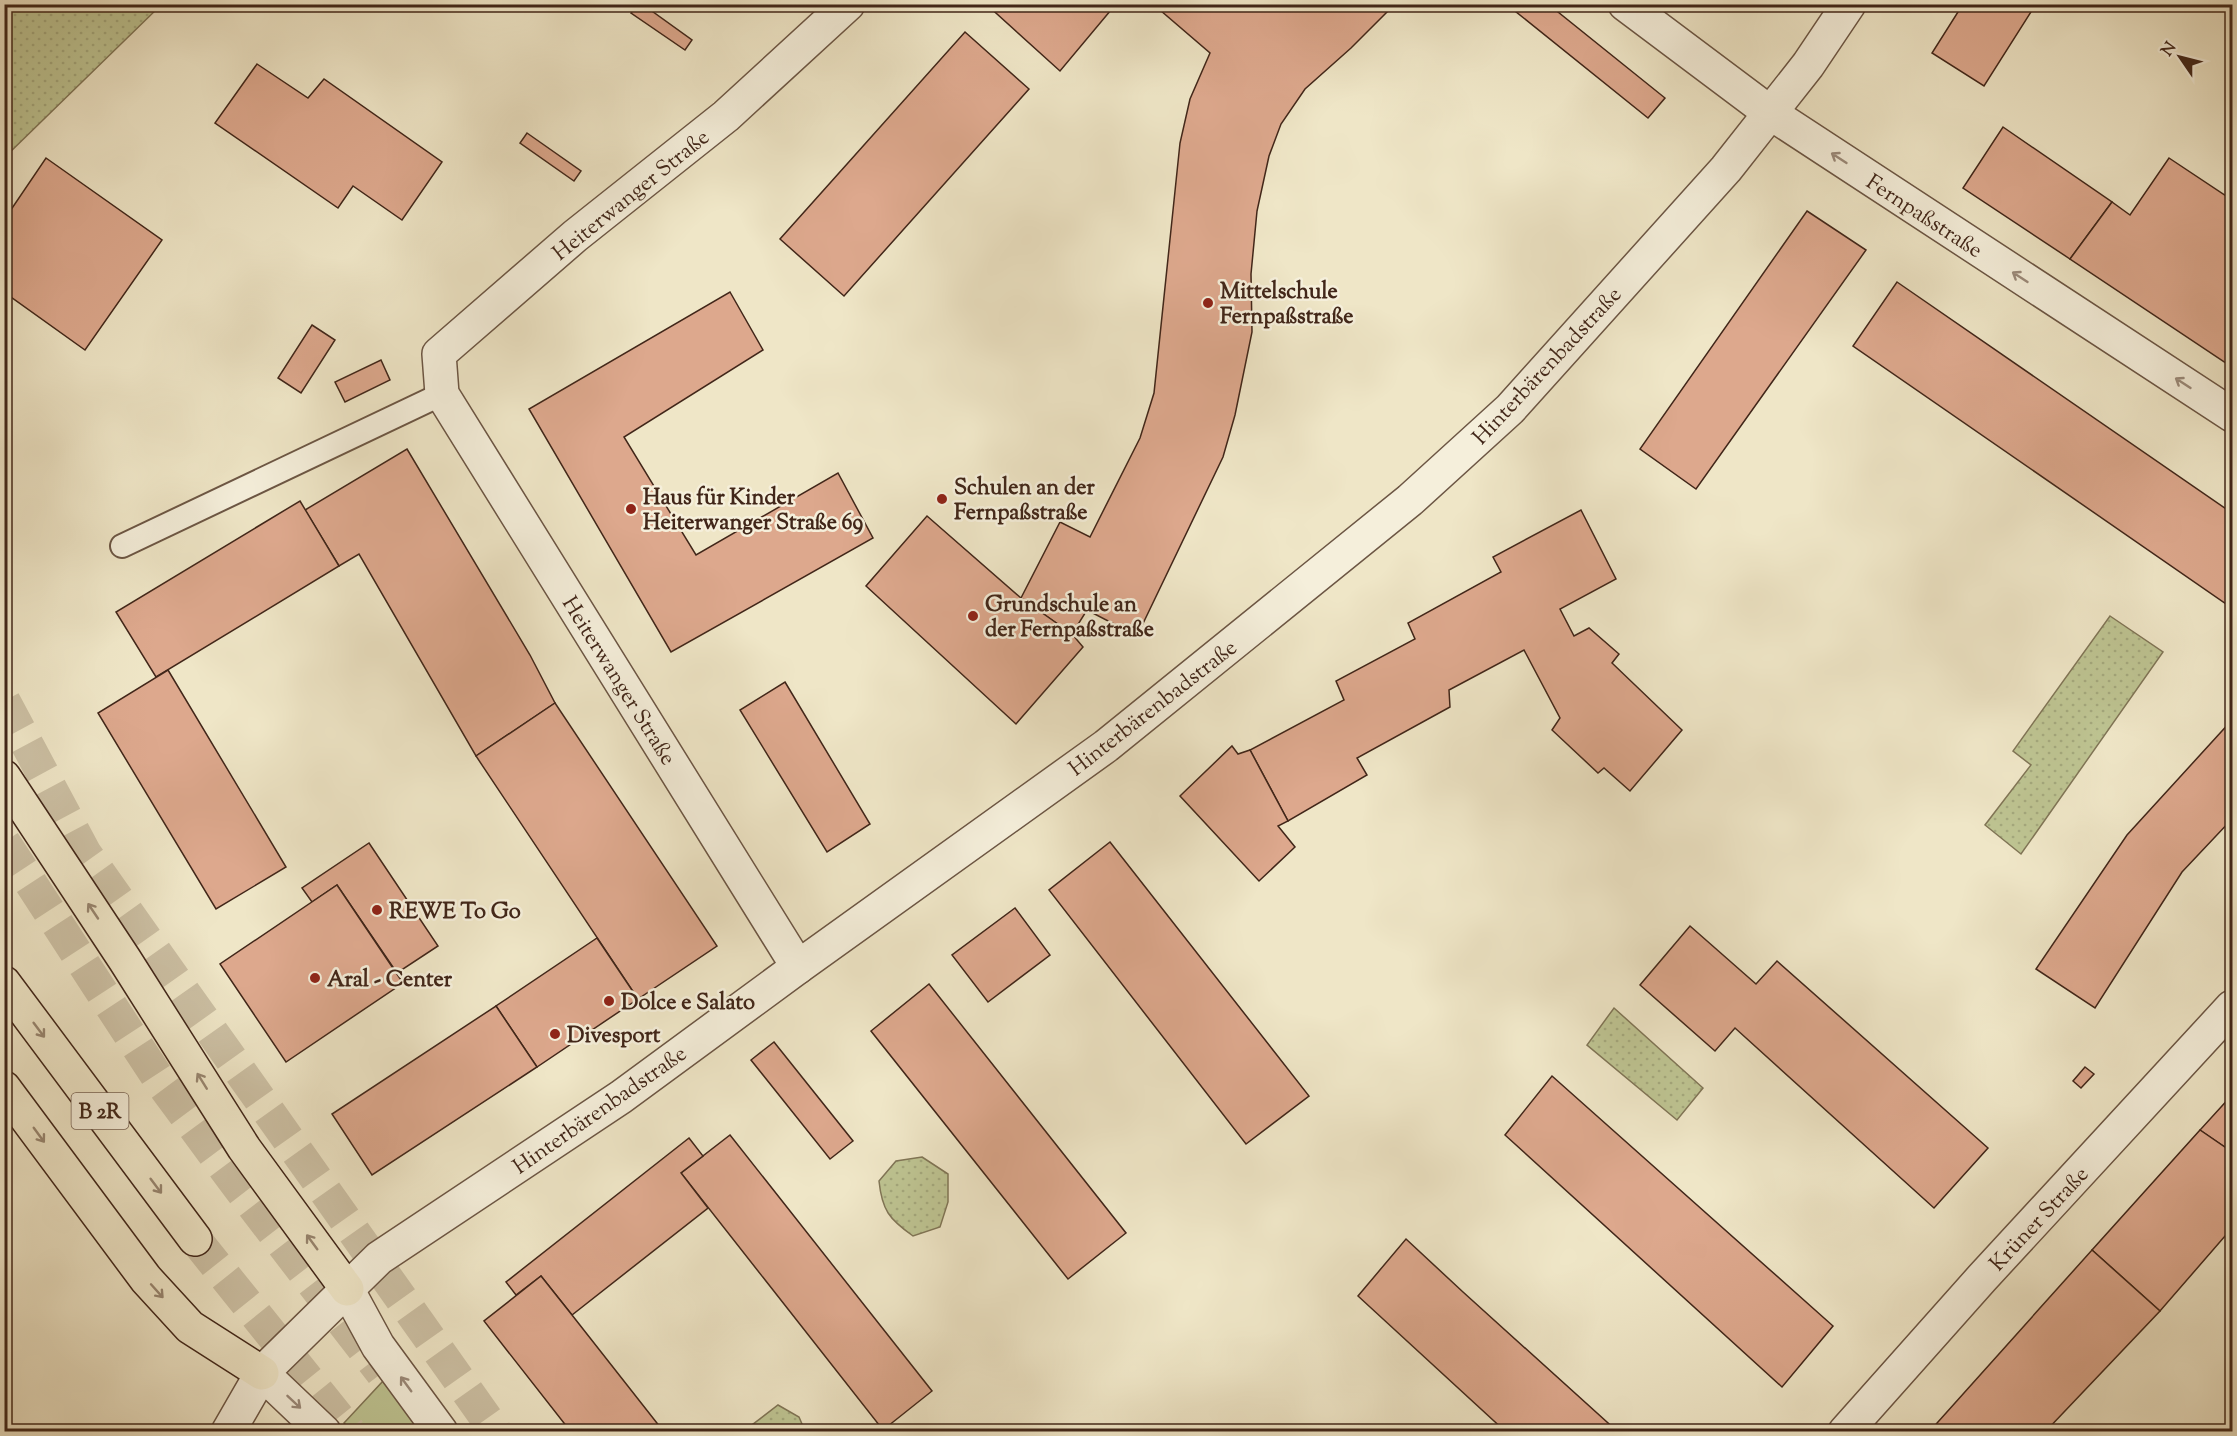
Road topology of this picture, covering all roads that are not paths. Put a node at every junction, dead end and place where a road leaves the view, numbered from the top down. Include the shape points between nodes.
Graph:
1 (848, 4) edge
2 (1625, 4) edge
3 (1849, 4) edge
4 (1769, 112) junction
5 (442, 393) junction
6 (2232, 415) edge
7 (122, 546) dead end
8 (4, 777) edge
9 (798, 967) junction
10 (4, 983) edge
11 (2232, 1007) edge
12 (4, 1088) edge
13 (195, 1239) tunnel mouth
14 (347, 1289) junction
15 (262, 1373) junction
16 (228, 1431) edge
17 (324, 1431) edge
18 (441, 1431) edge
19 (1845, 1431) edge

1 - 5 street, Heiterwanger Straße via 726,116 575,236 439,354
2 - 4 street, Fernpaßstraße
3 - 4 street, Hinterbärenbadstraße via 1808,65
6 -> 4 street, Fernpaßstraße
4 - 9 street, Hinterbärenbadstraße via 1726,169 1510,409 1410,500 1115,739
5 - 7 lane
5 - 9 street, Heiterwanger Straße
14 -> 8 highway via 244,1148
9 - 14 street, Hinterbärenbadstraße via 621,1097 379,1258
10 -> 13 highway, B 2R
11 - 19 street, Krüner Straße
12 -> 15 highway via 146,1279 190,1327
14 - 15 street, Hinterbärenbadstraße
18 -> 14 street via 378,1346
15 - 16 street, Hinterbärenbadstraße
15 -> 17 street

